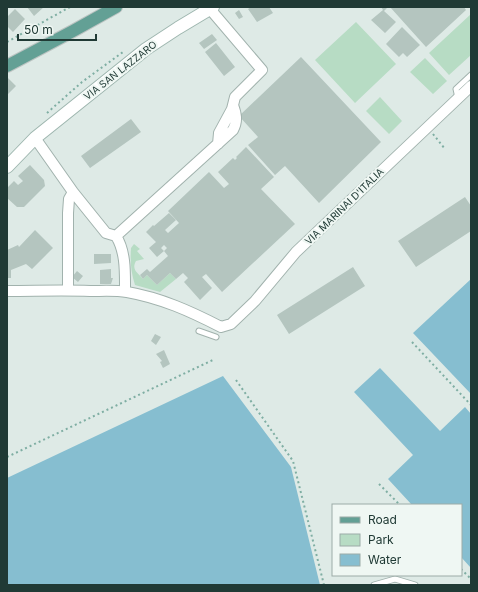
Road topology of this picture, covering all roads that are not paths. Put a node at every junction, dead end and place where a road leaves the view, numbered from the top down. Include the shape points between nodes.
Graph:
1 (116, 7) edge
2 (213, 8) edge
3 (7, 66) edge
4 (471, 76) edge
5 (471, 86) edge
6 (458, 98) junction
7 (35, 138) junction
8 (7, 167) edge
9 (73, 192) junction
10 (116, 236) junction
11 (68, 290) junction
12 (7, 291) edge
13 (125, 292) junction
14 (199, 330) dead end
15 (216, 337) dead end
16 (374, 585) edge
17 (415, 585) edge

1 - 3 main road
2 - 7 street, VIA SAN LAZZARO via 146,49
2 - 10 street via 262,70 235,97 233,104 236,114 233,130
4 - 6 lane via 456,89
5 - 6 street, VIA MARINAI D'ITALIA
6 - 13 street, VIA MARINAI D'ITALIA via 296,252 231,324 221,327 170,303
7 - 8 street, VIA SAN LAZZARO
7 - 9 street
9 - 10 street via 106,233
9 - 11 street via 69,199 68,213
10 - 13 street via 122,248
11 - 12 street
11 - 13 street
14 - 15 lane
16 - 17 lane via 395,579

